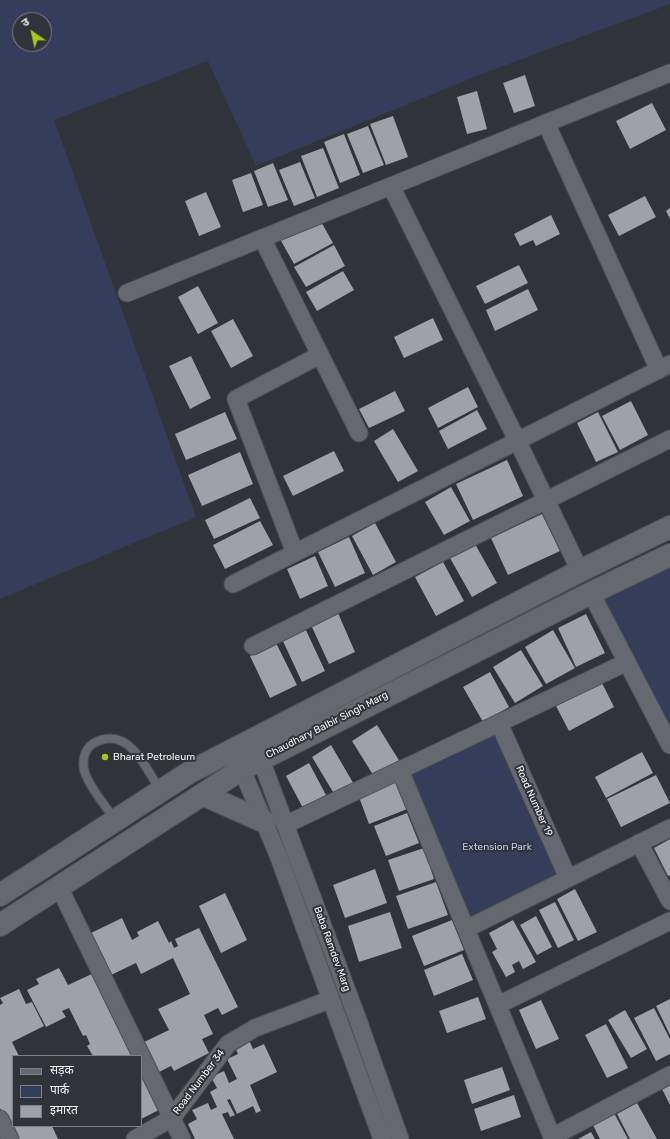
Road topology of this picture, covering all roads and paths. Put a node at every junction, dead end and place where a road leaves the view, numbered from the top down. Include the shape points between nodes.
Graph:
1 (669, 76) edge
2 (546, 123) junction
3 (390, 186) junction
4 (262, 238) junction
5 (127, 293) dead end
6 (320, 355) junction
7 (664, 367) edge
8 (359, 433) dead end
9 (670, 439) edge
10 (518, 442) junction
11 (547, 501) junction
12 (670, 527) edge
13 (295, 553) junction
14 (670, 555) edge
15 (580, 571) junction
16 (233, 584) dead end
17 (591, 593) junction
18 (253, 646) dead end
19 (627, 662) junction
20 (499, 723) junction
21 (670, 745) edge
22 (247, 754) junction
23 (400, 770) junction
24 (161, 792) junction
25 (204, 795) junction
26 (116, 820) junction
27 (275, 824) junction
28 (670, 828) edge
29 (639, 843) junction
30 (568, 878) junction
31 (59, 887) junction
32 (0, 895) edge
33 (670, 901) edge
34 (670, 921) edge
35 (0, 925) edge
36 (466, 929) junction
37 (330, 1000) junction
38 (498, 1005) junction
39 (141, 1055) edge
40 (142, 1057) edge
41 (670, 1075) edge
42 (172, 1118) junction
43 (0, 1119) edge
44 (553, 1138) edge
45 (10, 1139) edge
46 (135, 1139) edge
47 (182, 1139) edge
48 (382, 1139) edge
49 (400, 1139) edge

1 - 2 street
2 - 3 street
2 - 7 street
3 - 4 street
3 - 10 street
4 - 5 street
4 - 6 street
6 - 8 street
6 - 13 street via 236,398
7 - 10 street
9 - 11 street
10 - 11 street
10 - 13 street
11 - 15 street
11 - 18 street
12 - 15 street, Chaudhary Balbir Singh Marg
13 - 16 street
14 - 17 street, Chaudhary Balbir Singh Marg
15 - 22 street, Chaudhary Balbir Singh Marg
17 - 19 street
17 - 22 street, Chaudhary Balbir Singh Marg
19 - 20 street
19 - 21 street
20 - 23 street
20 - 30 street, Road Number 19
22 - 24 street, Chaudhary Balbir Singh Marg via 190,772
22 - 25 street, Chaudhary Balbir Singh Marg
22 - 27 street, Baba Ramdev Marg
23 - 27 street
23 - 36 street
24 - 26 street, Chaudhary Balbir Singh Marg
24 - 26 lane via 127,743 119,739 101,739 86,752 85,774
25 - 27 street
25 - 31 street, Chaudhary Balbir Singh Marg
26 - 32 street, Chaudhary Balbir Singh Marg
27 - 37 street, Baba Ramdev Marg
27 - 49 street, Baba Ramdev Marg via 355,1013
28 - 29 street
29 - 30 street
29 - 33 street
30 - 36 street
31 - 35 street, Chaudhary Balbir Singh Marg
31 - 39 street
34 - 38 street
36 - 38 street
37 - 42 street, Road Number 34 via 255,1028 228,1044
37 - 48 street, Baba Ramdev Marg
38 - 44 street
40 - 42 street
41 - 44 street
42 - 46 street, Road Number 34
42 - 47 street
43 - 45 street

